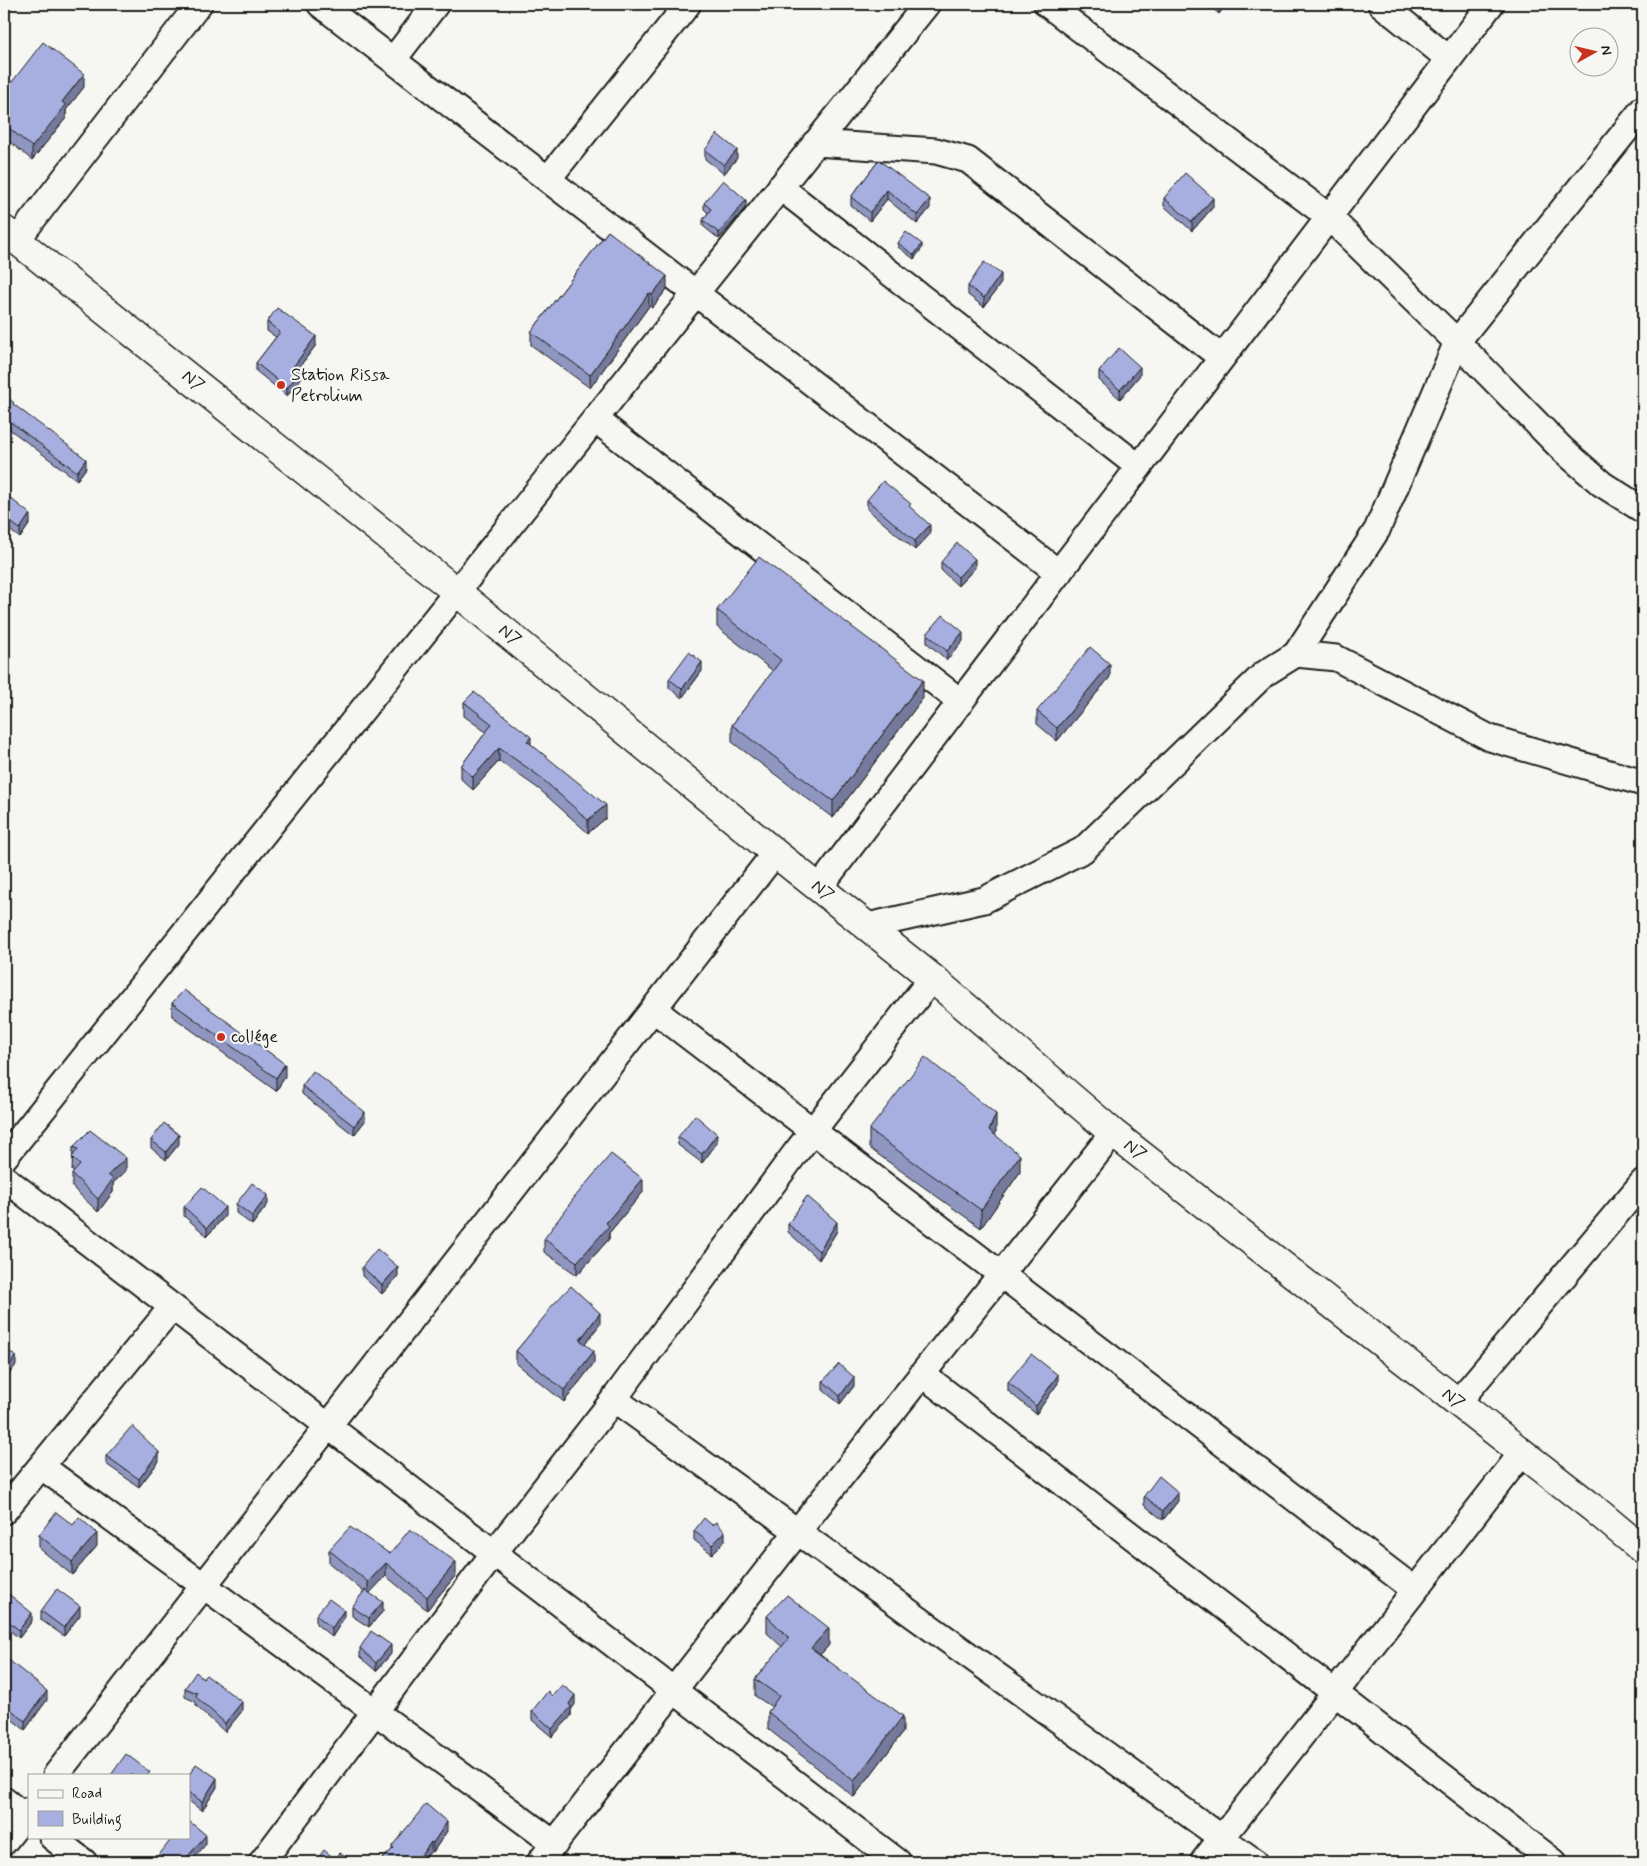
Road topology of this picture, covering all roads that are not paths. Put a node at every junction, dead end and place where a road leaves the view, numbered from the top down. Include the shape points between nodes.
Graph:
1 (199, 4) edge
2 (320, 4) edge
3 (436, 4) edge
4 (688, 4) edge
5 (927, 4) edge
6 (1047, 4) edge
7 (1382, 4) edge
8 (1491, 4) edge
9 (1449, 58) junction
10 (393, 60) junction
11 (1643, 109) edge
12 (815, 143) junction
13 (548, 179) junction
14 (780, 187) junction
15 (1329, 217) junction
16 (10, 235) edge
17 (696, 292) junction
18 (1457, 342) junction
19 (1222, 358) junction
20 (594, 419) junction
21 (1138, 467) junction
22 (1643, 510) edge
23 (1059, 573) junction
24 (457, 592) junction
25 (1296, 654) junction
26 (961, 702) junction
27 (1643, 783) edge
28 (775, 853) junction
29 (819, 888) junction
30 (868, 926) junction
31 (932, 978) junction
32 (653, 1009) junction
33 (813, 1131) junction
34 (1113, 1133) junction
35 (4, 1158) edge
36 (4, 1178) edge
37 (1643, 1182) edge
38 (1001, 1274) junction
39 (172, 1307) junction
40 (922, 1374) junction
41 (614, 1399) junction
42 (1458, 1402) junction
43 (328, 1426) junction
44 (1522, 1453) junction
45 (41, 1466) junction
46 (4, 1511) edge
47 (798, 1531) junction
48 (1643, 1550) edge
49 (494, 1554) junction
50 (203, 1586) junction
51 (1415, 1590) junction
52 (674, 1691) junction
53 (1335, 1693) junction
54 (375, 1712) junction
55 (57, 1774) edge
56 (4, 1800) edge
57 (27, 1815) edge
58 (53, 1838) edge
59 (1222, 1838) junction
60 (4, 1842) edge
61 (548, 1853) edge
62 (84, 1862) edge
63 (262, 1862) edge
64 (898, 1862) edge
65 (1203, 1862) edge
66 (1255, 1862) edge
67 (1554, 1862) edge

1 - 16 street
2 - 10 street
3 - 10 street
4 - 13 street
5 - 12 street
6 - 15 street
7 - 9 street
8 - 9 street
9 - 15 street
10 - 13 street
11 - 18 street
12 - 14 street
12 - 19 street via 936,151 968,160
13 - 17 street
14 - 17 street
14 - 21 street
15 - 18 street
15 - 19 street
16 - 24 main road, N7
17 - 20 street
17 - 23 street
18 - 22 street via 1562,449 1602,484
18 - 25 street via 1378,530
19 - 21 street
20 - 24 street
20 - 26 street
21 - 23 street
23 - 26 street
24 - 28 main road, N7
24 - 35 street
25 - 27 street via 1336,658 1490,738
25 - 30 street via 1264,674 1083,850 984,900
26 - 29 street
28 - 29 main road, N7
28 - 32 street
29 - 30 main road, N7
30 - 31 main road, N7
31 - 33 street
31 - 34 main road, N7
32 - 33 street
32 - 43 street
33 - 38 street
33 - 41 street
34 - 38 street
34 - 42 main road, N7
36 - 39 street
37 - 42 street
38 - 40 street
38 - 51 street
39 - 43 street
39 - 45 street
40 - 47 street
40 - 53 street
41 - 47 street
41 - 49 street
42 - 44 main road, N7
43 - 49 street
43 - 50 street
44 - 48 main road, N7
44 - 51 street
45 - 46 street
45 - 50 street
47 - 52 street
47 - 59 street
49 - 52 street
49 - 54 street
50 - 54 street
50 - 55 street
51 - 53 street
52 - 61 street
52 - 64 street
53 - 59 street
53 - 67 street
54 - 61 street
54 - 63 street
56 - 57 street
57 - 60 street
58 - 62 street
59 - 65 street
59 - 66 street

